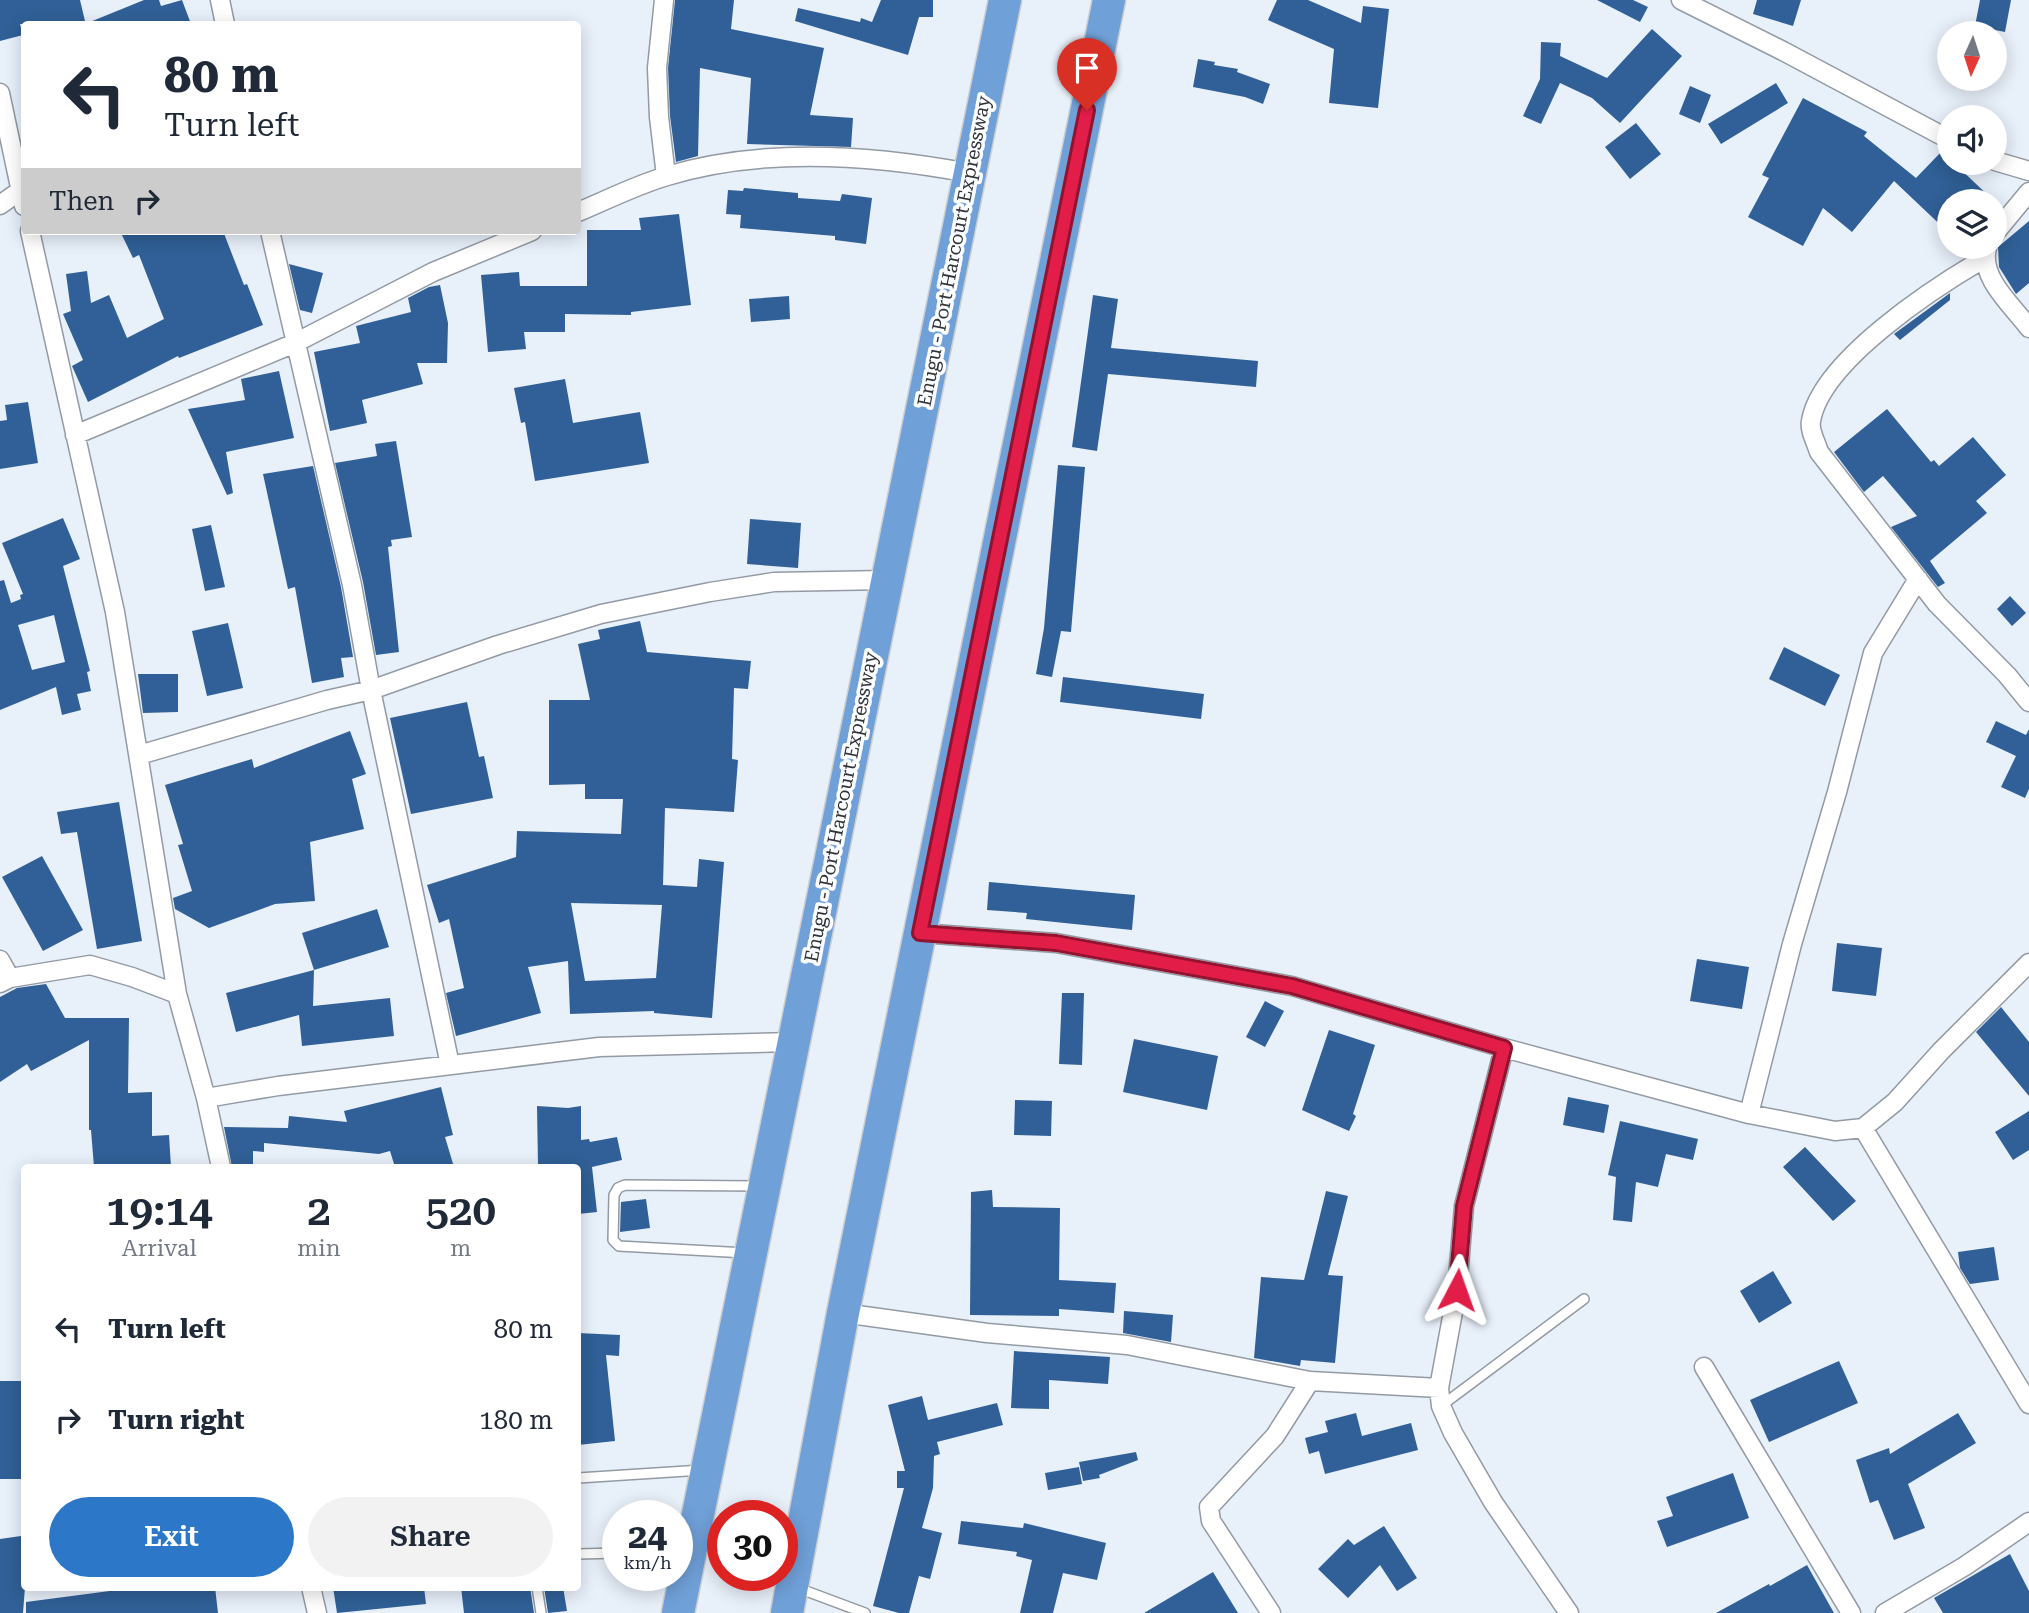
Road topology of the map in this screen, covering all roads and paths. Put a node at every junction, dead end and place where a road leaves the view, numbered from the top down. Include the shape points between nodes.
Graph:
1 (219, 0) edge
2 (664, 0) edge
3 (1004, 0) edge
4 (1109, 0) edge
5 (1681, 0) edge
6 (224, 21) edge
7 (0, 93) edge
8 (1937, 133) edge
9 (2007, 165) edge
10 (2029, 171) edge
11 (970, 173) junction
12 (666, 176) junction
13 (21, 189) edge
14 (2029, 191) edge
15 (21, 199) edge
16 (0, 205) edge
17 (581, 211) edge
18 (2007, 218) edge
19 (31, 235) edge
20 (271, 235) edge
21 (496, 238) edge
22 (1976, 259) edge
23 (1987, 259) edge
24 (2029, 328) edge
25 (295, 343) junction
26 (75, 435) junction
27 (1918, 579) junction
28 (887, 580) junction
29 (371, 690) junction
30 (2029, 702) edge
31 (139, 755) junction
32 (920, 933) junction
33 (0, 960) edge
34 (2029, 963) edge
35 (5, 980) edge
36 (177, 994) junction
37 (794, 1042) junction
38 (1504, 1048) junction
39 (450, 1065) junction
40 (206, 1098) junction
41 (1749, 1114) junction
42 (1863, 1128) junction
43 (220, 1164) edge
44 (764, 1186) junction
45 (751, 1253) junction
46 (1584, 1299) dead end
47 (843, 1313) junction
48 (1704, 1367) dead end
49 (1310, 1381) junction
50 (1440, 1397) junction
51 (2029, 1404) edge
52 (707, 1470) junction
53 (581, 1478) edge
54 (693, 1519) edge
55 (2029, 1522) edge
56 (602, 1553) edge
57 (581, 1554) edge
58 (312, 1591) edge
59 (538, 1591) edge
60 (680, 1591) edge
61 (790, 1600) edge
62 (317, 1613) edge
63 (541, 1613) edge
64 (678, 1613) edge
65 (865, 1613) edge
66 (1271, 1613) edge
67 (1569, 1613) edge
68 (1851, 1613) edge
69 (1885, 1613) edge

1 - 6 street
2 - 12 street via 657,68
3 - 11 highway, Enugu - Port Harcourt Expressway
4 - 32 highway
5 - 8 street
7 - 13 street
9 - 10 street
11 - 12 street via 925,164 795,156 727,162
11 - 28 highway, Enugu - Port Harcourt Expressway
12 - 17 street
14 - 18 street
15 - 16 street
19 - 26 street
20 - 25 street
21 - 25 street
22 - 27 street via 1886,326 1840,368 1816,402 1810,424 1819,452
23 - 24 street via 1988,274
25 - 26 street
25 - 29 street via 352,585
26 - 31 street via 115,612
27 - 30 street
27 - 41 street via 1873,653 1791,944
28 - 29 street via 774,582 601,614
28 - 37 highway, Enugu - Port Harcourt Expressway
29 - 31 street
29 - 39 street
31 - 36 street
32 - 38 street via 1056,943 1292,986
32 - 47 highway
33 - 35 street
34 - 42 street via 1895,1102
35 - 36 street via 90,965
36 - 40 street
37 - 39 street via 599,1047
37 - 44 highway, Enugu - Port Harcourt Expressway
38 - 41 street
38 - 50 street via 1464,1206 1457,1290
39 - 40 street
40 - 43 street
41 - 42 street via 1835,1131
42 - 51 street
44 - 45 highway, Enugu - Port Harcourt Expressway
44 - 45 lane via 625,1185 614,1195 613,1240 619,1246
45 - 52 highway, Enugu - Port Harcourt Expressway
46 - 50 lane
47 - 49 street via 987,1334 1126,1346
47 - 61 highway
48 - 68 street
49 - 50 street
49 - 66 street via 1275,1436 1209,1507 1211,1521
50 - 67 street via 1453,1433 1493,1503
52 - 53 lane
52 - 54 highway, Enugu - Port Harcourt Expressway
55 - 69 street
56 - 57 lane
58 - 62 street
59 - 63 lane
60 - 64 highway, Enugu - Port Harcourt Expressway
61 - 65 lane

